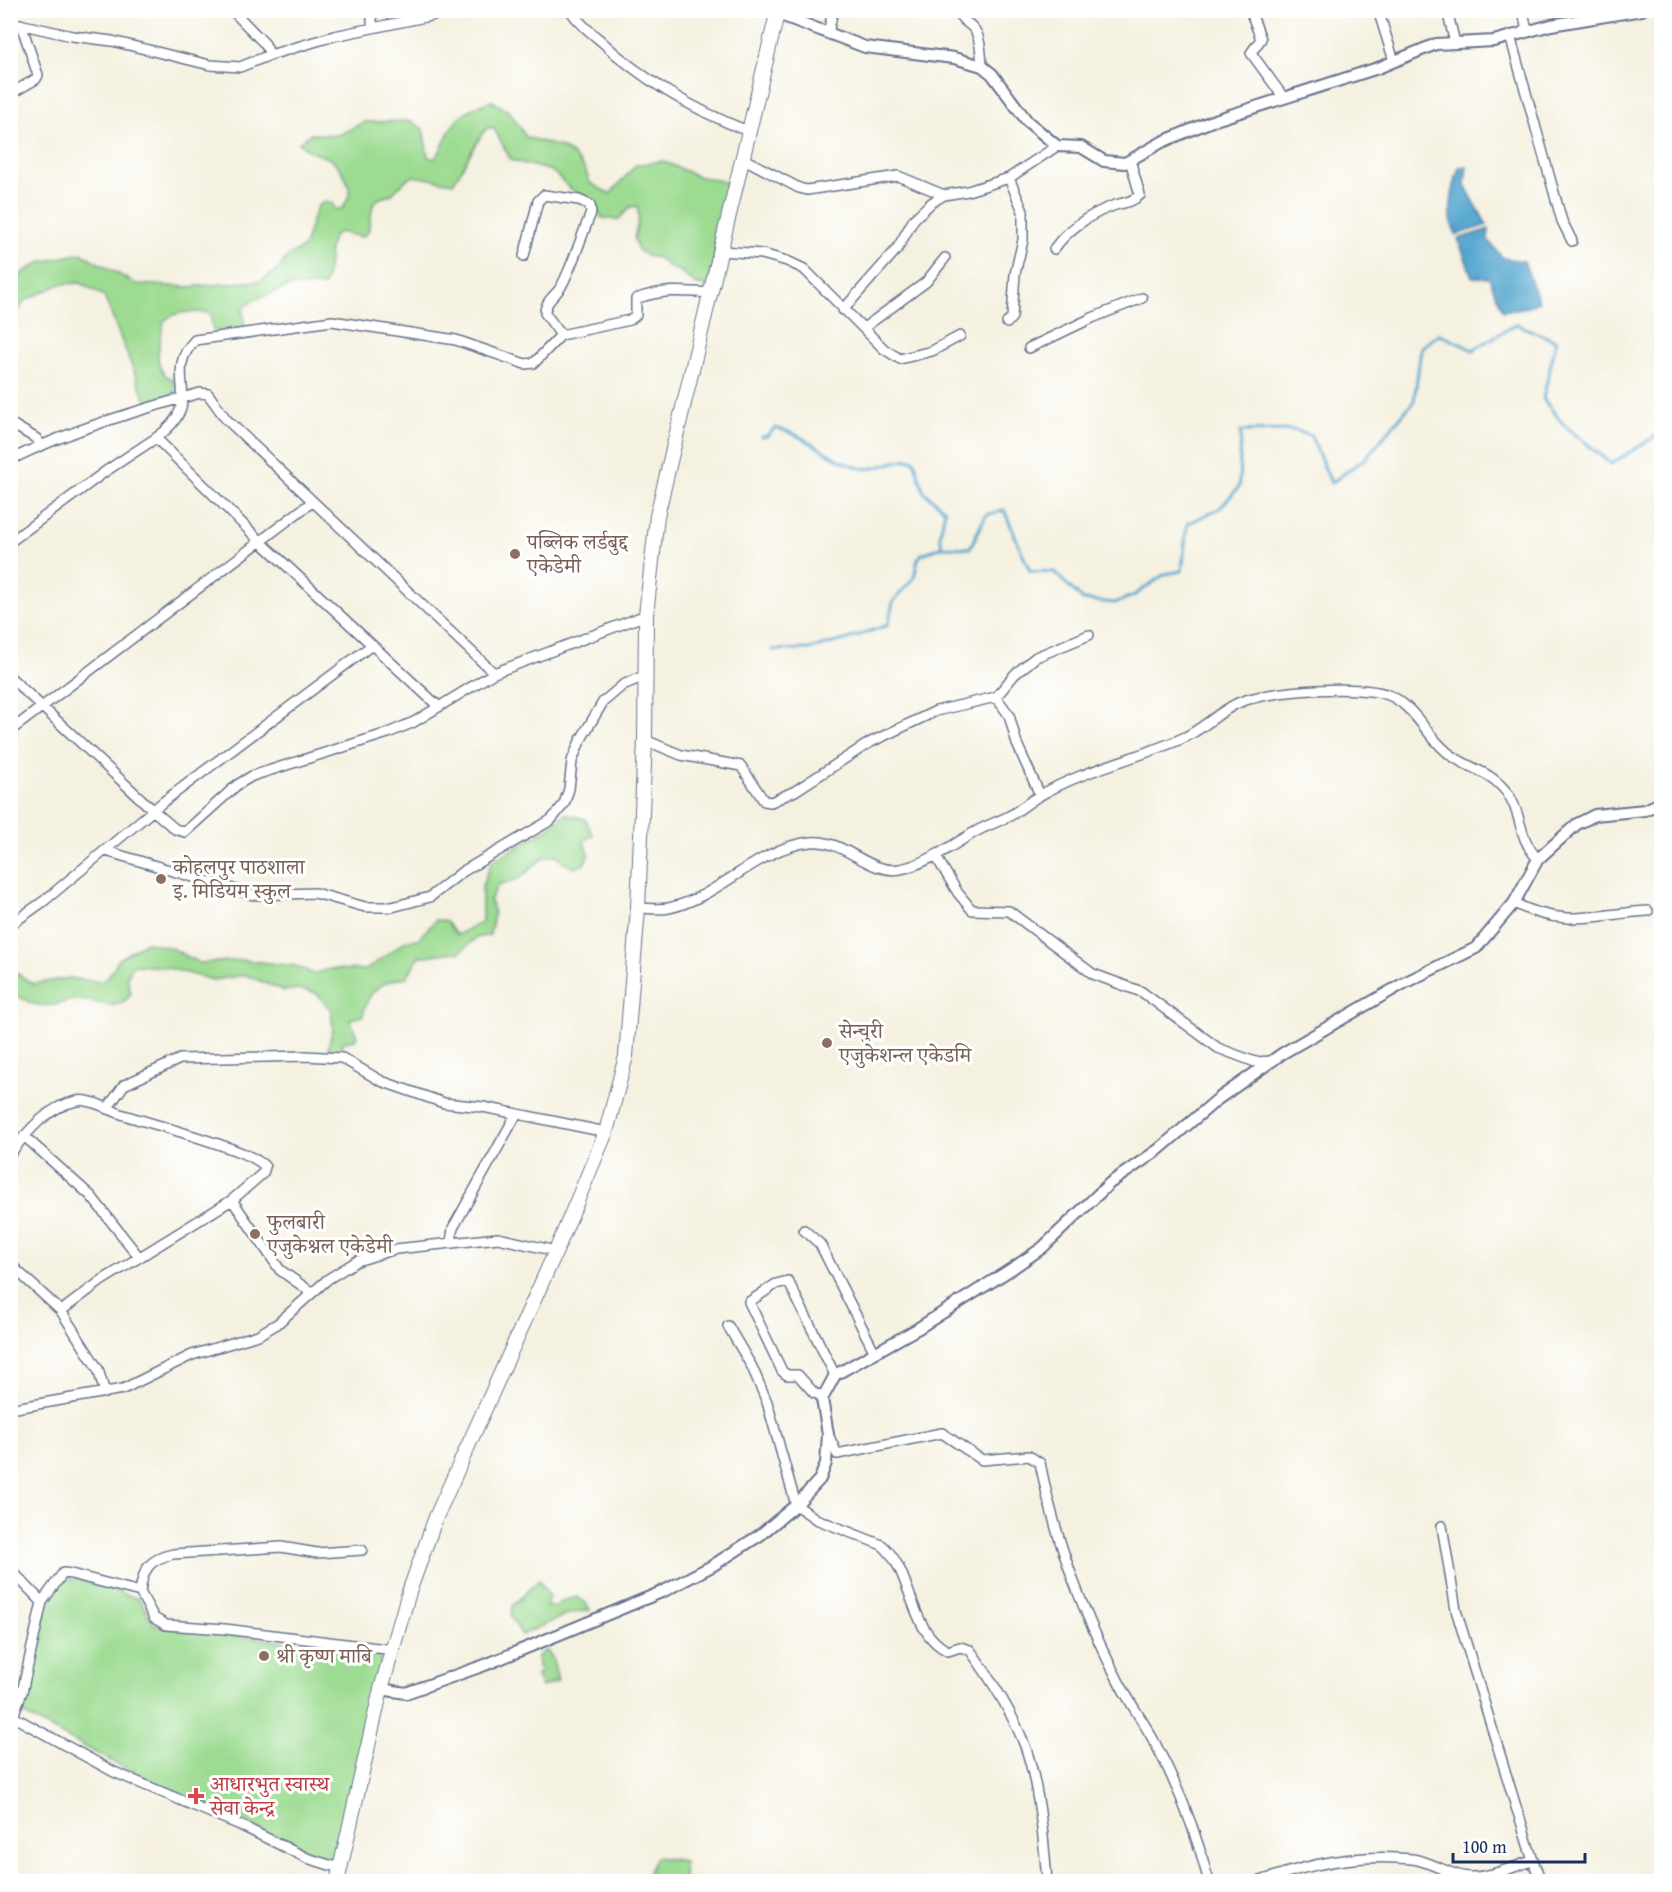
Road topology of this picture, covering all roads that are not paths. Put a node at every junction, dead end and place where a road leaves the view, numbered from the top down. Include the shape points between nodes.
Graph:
1 (232, 10) edge
2 (372, 10) edge
3 (459, 10) edge
4 (570, 10) edge
5 (834, 10) edge
6 (957, 10) edge
7 (1250, 10) edge
8 (1378, 10) edge
9 (1447, 10) edge
10 (1523, 10) edge
11 (1642, 10) edge
12 (776, 12) edge
13 (10, 22) edge
14 (21, 24) junction
15 (372, 28) junction
16 (1527, 32) junction
17 (828, 34) junction
18 (1510, 36) junction
19 (1455, 43) junction
20 (270, 55) junction
21 (1394, 62) junction
22 (982, 66) junction
23 (10, 94) edge
24 (1284, 98) junction
25 (750, 132) junction
26 (1057, 146) junction
27 (744, 159) junction
28 (1130, 160) junction
29 (1009, 178) junction
30 (944, 195) junction
31 (1572, 241) dead end
32 (1054, 249) dead end
33 (721, 254) junction
34 (524, 256) dead end
35 (945, 258) dead end
36 (712, 289) junction
37 (1142, 298) dead end
38 (843, 310) junction
39 (1007, 323) dead end
40 (865, 327) junction
41 (561, 335) junction
42 (960, 336) dead end
43 (1029, 348) dead end
44 (184, 397) junction
45 (10, 423) edge
46 (156, 438) junction
47 (40, 444) junction
48 (10, 460) edge
49 (312, 502) junction
50 (10, 542) edge
51 (261, 542) junction
52 (646, 615) junction
53 (1089, 635) dead end
54 (372, 645) junction
55 (494, 673) junction
56 (644, 676) junction
57 (10, 677) edge
58 (996, 697) junction
59 (43, 706) junction
60 (439, 707) junction
61 (10, 731) edge
62 (645, 740) junction
63 (1040, 795) junction
64 (1662, 802) edge
65 (154, 811) junction
66 (106, 851) junction
67 (935, 855) junction
68 (1538, 860) junction
69 (1514, 903) junction
70 (638, 908) junction
71 (1648, 911) dead end
72 (10, 926) edge
73 (1273, 1061) junction
74 (107, 1109) junction
75 (516, 1115) junction
76 (606, 1132) junction
77 (24, 1136) junction
78 (10, 1154) edge
79 (232, 1200) junction
80 (804, 1230) dead end
81 (451, 1243) junction
82 (556, 1251) junction
83 (139, 1257) junction
84 (10, 1264) edge
85 (311, 1292) junction
86 (61, 1311) junction
87 (728, 1326) dead end
88 (875, 1353) junction
89 (835, 1375) junction
90 (105, 1393) junction
91 (823, 1396) junction
92 (10, 1409) edge
93 (828, 1434) junction
94 (796, 1505) junction
95 (1442, 1526) dead end
96 (362, 1550) dead end
97 (10, 1569) edge
98 (140, 1592) junction
99 (42, 1602) junction
100 (394, 1650) junction
101 (381, 1689) junction
102 (12, 1716) edge
103 (1532, 1861) junction
104 (338, 1875) edge
105 (1047, 1881) edge
106 (1209, 1881) edge
107 (1258, 1881) edge
108 (1542, 1881) edge

1 - 20 street via 265,44
2 - 15 street
3 - 15 street
4 - 25 street via 656,86
5 - 17 street
6 - 22 street via 963,22 976,32
7 - 24 street via 1261,39 1251,53
8 - 21 street
9 - 19 street
10 - 16 street
11 - 16 street
12 - 17 street
12 - 25 main road
13 - 14 street
14 - 20 street via 210,65 240,67
14 - 23 street via 38,75 36,80
15 - 20 street
16 - 18 street
17 - 22 street via 865,47 954,58
18 - 19 street
18 - 31 street via 1562,221
19 - 21 street via 1436,44
21 - 24 street
22 - 26 street via 1027,121
24 - 28 street via 1212,121
25 - 27 main road
26 - 28 street via 1081,147 1104,161
26 - 29 street
27 - 30 street via 807,190 898,176
27 - 33 main road
28 - 32 street via 1140,195 1132,203 1112,206 1094,215
29 - 30 street
29 - 39 street via 1023,211 1023,240 1015,274 1012,317
30 - 38 street via 914,219 897,249
33 - 36 main road
33 - 38 street via 762,254 787,261 804,269
34 - 41 street via 538,201 544,195 590,205 591,213 564,281 545,308
35 - 40 street via 926,282
36 - 41 street via 645,295 636,299 636,315 630,320
36 - 52 main road via 657,516
37 - 43 street
38 - 40 street
40 - 42 street via 884,349 900,359 932,351
41 - 44 street via 534,363 525,364 456,340 332,321 240,332 195,340 188,347 181,364
44 - 46 street via 181,413 172,427
44 - 47 street
44 - 49 street via 208,394 226,418
45 - 47 street
46 - 50 street
46 - 51 street
47 - 48 street
49 - 51 street
49 - 55 street
51 - 54 street
51 - 59 street
52 - 55 street
52 - 56 main road
53 - 58 street via 1036,657
54 - 60 street
54 - 65 street
55 - 60 street
56 - 62 main road
56 - 66 street via 623,685 603,702 572,761 564,804 551,820 462,872 430,897 392,907 365,907 315,893 252,894
57 - 59 street
58 - 62 street via 936,711 892,731 771,802 764,801 741,766 681,755
58 - 63 street via 1009,716
59 - 61 street
59 - 65 street
60 - 65 street via 388,733 252,776 185,832
62 - 70 main road
63 - 67 street
63 - 68 street via 1181,739 1238,703 1262,694 1362,690 1391,695 1453,756 1488,773 1510,796 1526,847
64 - 68 street via 1645,810 1594,815 1576,824
65 - 66 street
66 - 72 street
67 - 70 street via 899,869 880,867 839,846 812,841 761,860 683,904 667,909
67 - 73 street via 972,910 1009,911 1094,974 1142,992 1218,1048 1255,1062
68 - 69 street
69 - 71 street via 1532,912 1575,920
69 - 73 street via 1476,948 1406,982
70 - 76 main road via 626,1056
73 - 88 street via 1110,1183 1032,1255 987,1287
74 - 75 street via 124,1085 180,1059 305,1056 342,1058 381,1081 444,1103
74 - 77 street via 77,1101 42,1118
74 - 79 street via 262,1163 263,1173
75 - 76 street
75 - 81 street via 453,1228
76 - 82 main road
77 - 78 street
77 - 83 street via 91,1196
79 - 83 street
79 - 85 street via 280,1270
80 - 88 street via 820,1244
81 - 82 street via 498,1238
81 - 85 street via 396,1249 357,1261
82 - 100 main road via 436,1517 409,1592
83 - 86 street
84 - 86 street
85 - 90 street via 277,1324 258,1335 192,1355 123,1389
86 - 90 street via 98,1369
87 - 94 street via 753,1367 767,1402
88 - 89 street
89 - 91 street
89 - 91 street via 788,1281 776,1284 749,1302 782,1371 798,1375 814,1393
90 - 92 street
91 - 93 street
93 - 94 street via 826,1463 820,1479
93 - 106 street via 837,1454 942,1433 982,1460 1029,1456 1040,1463 1063,1551 1091,1622 1120,1684 1156,1745 1186,1811
94 - 101 street via 731,1554 664,1591 485,1665 406,1693
94 - 105 street via 816,1520 882,1545 900,1567 917,1614 940,1647 948,1651 965,1647 976,1658 1026,1748 1045,1841
95 - 103 street via 1456,1611
96 - 98 street via 316,1553 281,1547 158,1557 149,1565
97 - 99 street
98 - 99 street via 63,1573
98 - 100 street via 154,1618 166,1625
99 - 102 street via 22,1692
100 - 101 main road
101 - 104 main road
102 - 104 street via 114,1772 240,1826
103 - 107 street via 1467,1877 1415,1859 1351,1858 1322,1861
103 - 108 street

